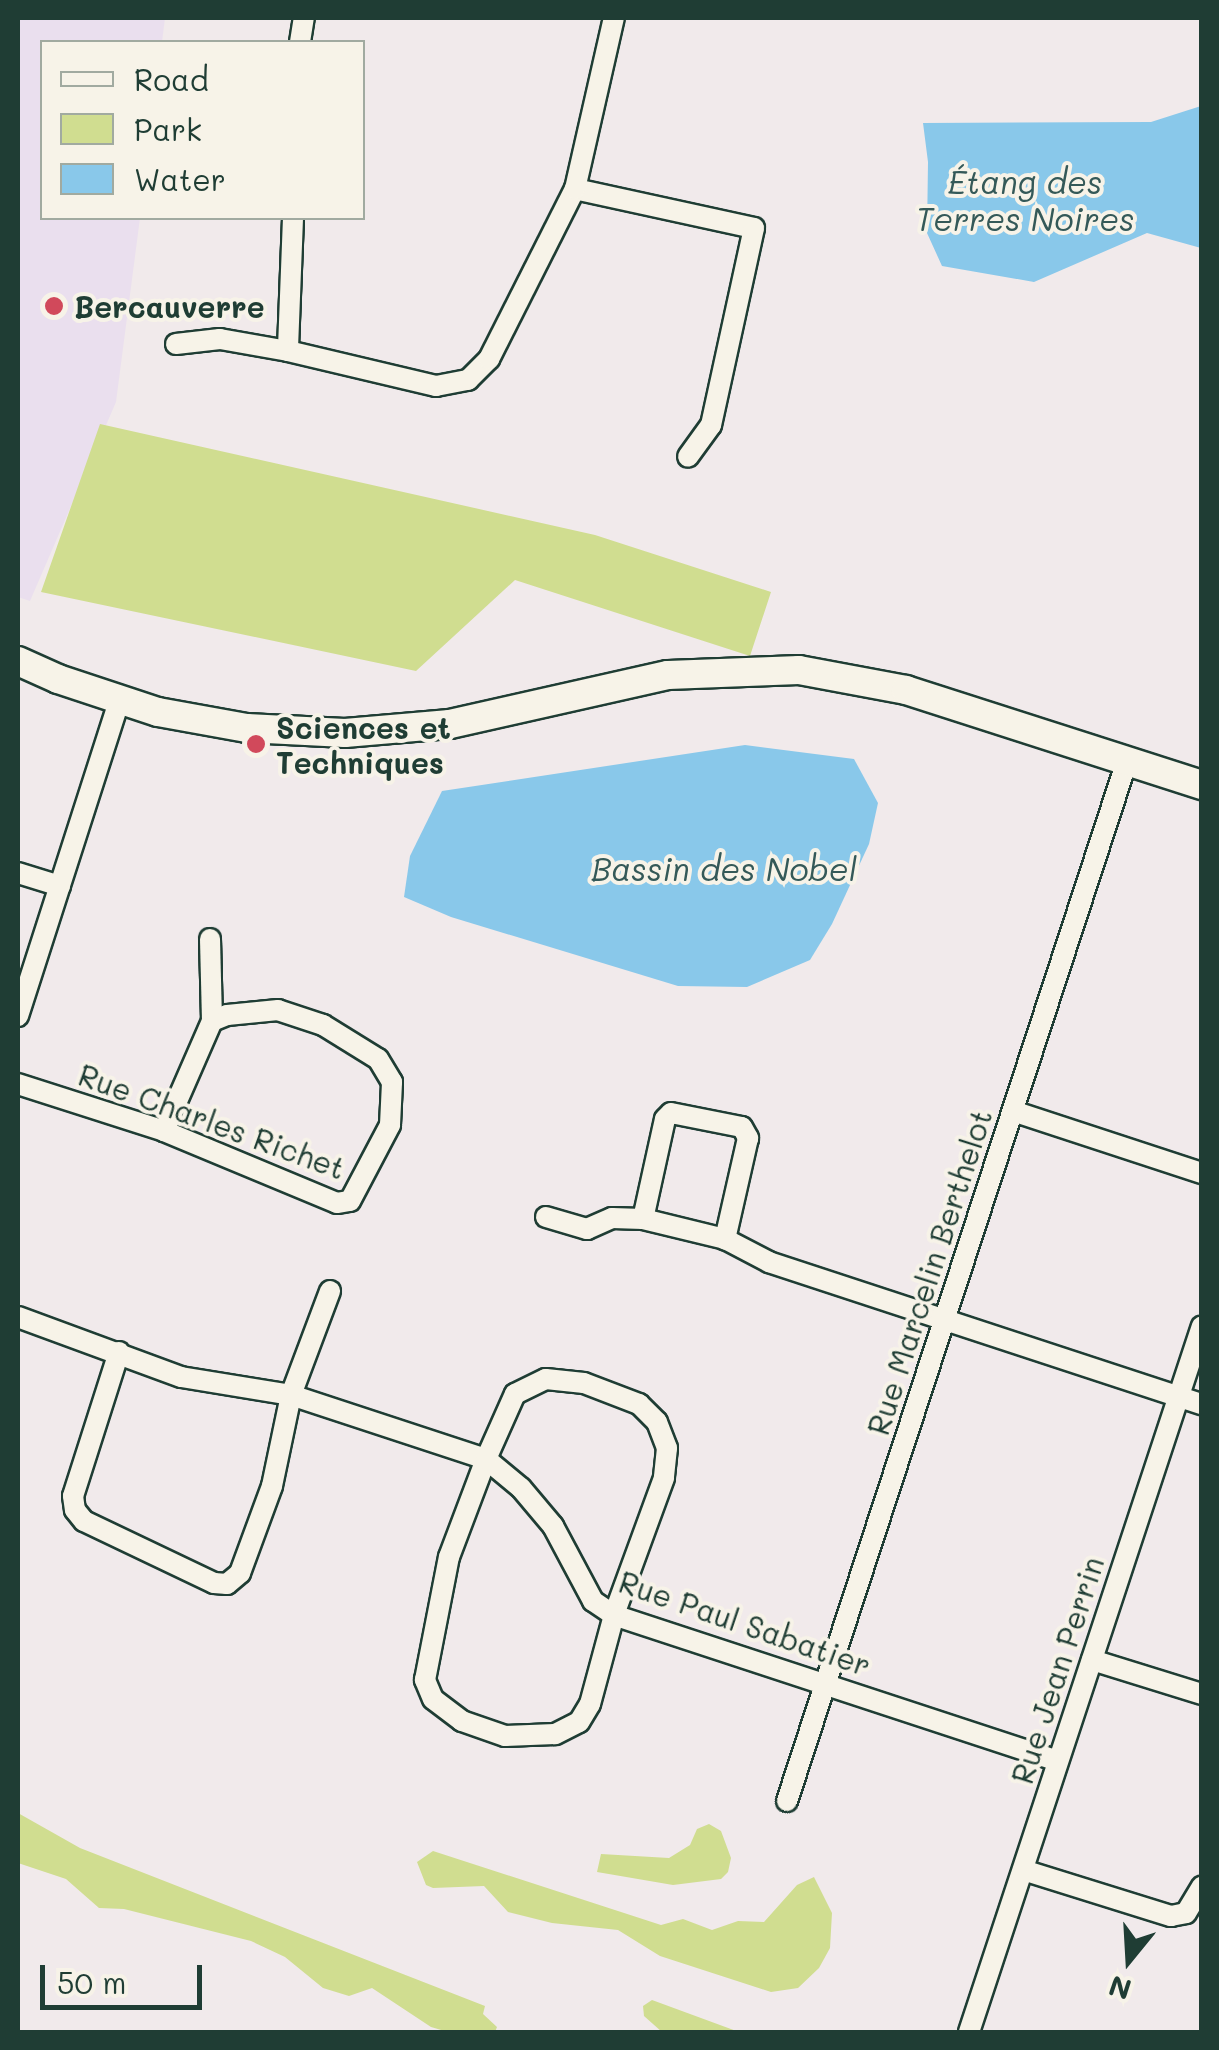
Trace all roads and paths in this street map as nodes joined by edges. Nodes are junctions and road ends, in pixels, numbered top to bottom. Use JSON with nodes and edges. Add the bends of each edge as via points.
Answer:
{"nodes":[{"id":1,"x":614,"y":18,"type":"edge"},
{"id":2,"x":575,"y":189,"type":"junction"},
{"id":3,"x":293,"y":220,"type":"edge"},
{"id":4,"x":176,"y":344,"type":"dead end"},
{"id":5,"x":288,"y":351,"type":"junction"},
{"id":6,"x":688,"y":457,"type":"dead end"},
{"id":7,"x":18,"y":660,"type":"edge"},
{"id":8,"x":119,"y":701,"type":"junction"},
{"id":9,"x":1127,"y":762,"type":"junction"},
{"id":10,"x":1202,"y":786,"type":"edge"},
{"id":11,"x":18,"y":873,"type":"edge"},
{"id":12,"x":60,"y":886,"type":"junction"},
{"id":13,"x":210,"y":939,"type":"dead end"},
{"id":14,"x":18,"y":1016,"type":"edge"},
{"id":15,"x":208,"y":1029,"type":"junction"},
{"id":16,"x":18,"y":1084,"type":"edge"},
{"id":17,"x":1014,"y":1110,"type":"junction"},
{"id":18,"x":164,"y":1131,"type":"junction"},
{"id":19,"x":1202,"y":1173,"type":"edge"},
{"id":20,"x":546,"y":1218,"type":"dead end"},
{"id":21,"x":642,"y":1220,"type":"junction"},
{"id":22,"x":725,"y":1239,"type":"junction"},
{"id":23,"x":330,"y":1291,"type":"dead end"},
{"id":24,"x":18,"y":1317,"type":"edge"},
{"id":25,"x":945,"y":1321,"type":"junction"},
{"id":26,"x":1202,"y":1326,"type":"edge"},
{"id":27,"x":119,"y":1352,"type":"junction"},
{"id":28,"x":290,"y":1395,"type":"junction"},
{"id":29,"x":1178,"y":1396,"type":"junction"},
{"id":30,"x":1202,"y":1404,"type":"edge"},
{"id":31,"x":486,"y":1459,"type":"junction"},
{"id":32,"x":614,"y":1615,"type":"junction"},
{"id":33,"x":1092,"y":1660,"type":"junction"},
{"id":34,"x":826,"y":1683,"type":"junction"},
{"id":35,"x":1202,"y":1694,"type":"edge"},
{"id":36,"x":1058,"y":1761,"type":"junction"},
{"id":37,"x":788,"y":1800,"type":"dead end"},
{"id":38,"x":1022,"y":1870,"type":"junction"},
{"id":39,"x":1202,"y":1886,"type":"edge"},
{"id":40,"x":968,"y":2032,"type":"edge"}],
"edges":[{"from":1,"to":2,"type":"street"},
{"from":2,"to":5,"type":"street","via":[[489,359],[468,380],[436,386]]},
{"from":2,"to":6,"type":"street","via":[[754,228],[711,425]]},
{"from":3,"to":5,"type":"street"},
{"from":4,"to":5,"type":"street","via":[[220,338]]},
{"from":7,"to":8,"type":"street"},
{"from":8,"to":9,"type":"street","via":[[248,728],[384,732],[668,675],[799,670],[906,690]]},
{"from":8,"to":12,"type":"street"},
{"from":9,"to":10,"type":"street"},
{"from":9,"to":17,"type":"street","name":"Rue Marcelin Berthelot"},
{"from":11,"to":12,"type":"street"},
{"from":12,"to":14,"type":"street"},
{"from":13,"to":15,"type":"street"},
{"from":15,"to":18,"type":"street"},
{"from":15,"to":18,"type":"street","name":"Rue Charles Richet","via":[[227,1015],[278,1010],[323,1025],[378,1059],[392,1082],[390,1125],[350,1202],[337,1204]]},
{"from":16,"to":18,"type":"street","name":"Rue Charles Richet"},
{"from":17,"to":19,"type":"street"},
{"from":17,"to":25,"type":"street","name":"Rue Marcelin Berthelot"},
{"from":20,"to":21,"type":"street","via":[[588,1228],[612,1218]]},
{"from":21,"to":22,"type":"street"},
{"from":21,"to":22,"type":"street","via":[[670,1113],[742,1127],[748,1138]]},
{"from":22,"to":25,"type":"street","via":[[769,1262]]},
{"from":23,"to":28,"type":"street"},
{"from":24,"to":27,"type":"street","name":"Rue Paul Sabatier"},
{"from":25,"to":29,"type":"street"},
{"from":25,"to":34,"type":"street","name":"Rue Marcelin Berthelot"},
{"from":26,"to":29,"type":"street","name":"Rue Jean Perrin"},
{"from":27,"to":28,"type":"street","name":"Rue Paul Sabatier","via":[[181,1377]]},
{"from":27,"to":28,"type":"street","via":[[74,1510],[214,1583],[226,1584],[240,1573],[272,1486]]},
{"from":28,"to":31,"type":"street","name":"Rue Paul Sabatier"},
{"from":29,"to":30,"type":"street"},
{"from":29,"to":33,"type":"street","name":"Rue Jean Perrin"},
{"from":31,"to":32,"type":"street","name":"Rue Paul Sabatier","via":[[554,1526],[593,1601]]},
{"from":31,"to":32,"type":"street","via":[[515,1394],[546,1379],[584,1383],[639,1404],[657,1422],[667,1448],[664,1478]]},
{"from":31,"to":32,"type":"street","via":[[449,1558],[432,1631],[425,1680],[433,1699],[462,1721],[505,1736],[555,1734],[579,1722],[590,1704]]},
{"from":32,"to":34,"type":"street","name":"Rue Paul Sabatier"},
{"from":33,"to":35,"type":"street"},
{"from":33,"to":36,"type":"street","name":"Rue Jean Perrin"},
{"from":34,"to":36,"type":"street","name":"Rue Paul Sabatier"},
{"from":34,"to":37,"type":"street","name":"Rue Marcelin Berthelot"},
{"from":36,"to":38,"type":"street","name":"Rue Jean Perrin"},
{"from":38,"to":39,"type":"street","via":[[1171,1916],[1186,1913]]},
{"from":38,"to":40,"type":"street","name":"Rue Jean Perrin"}]}
